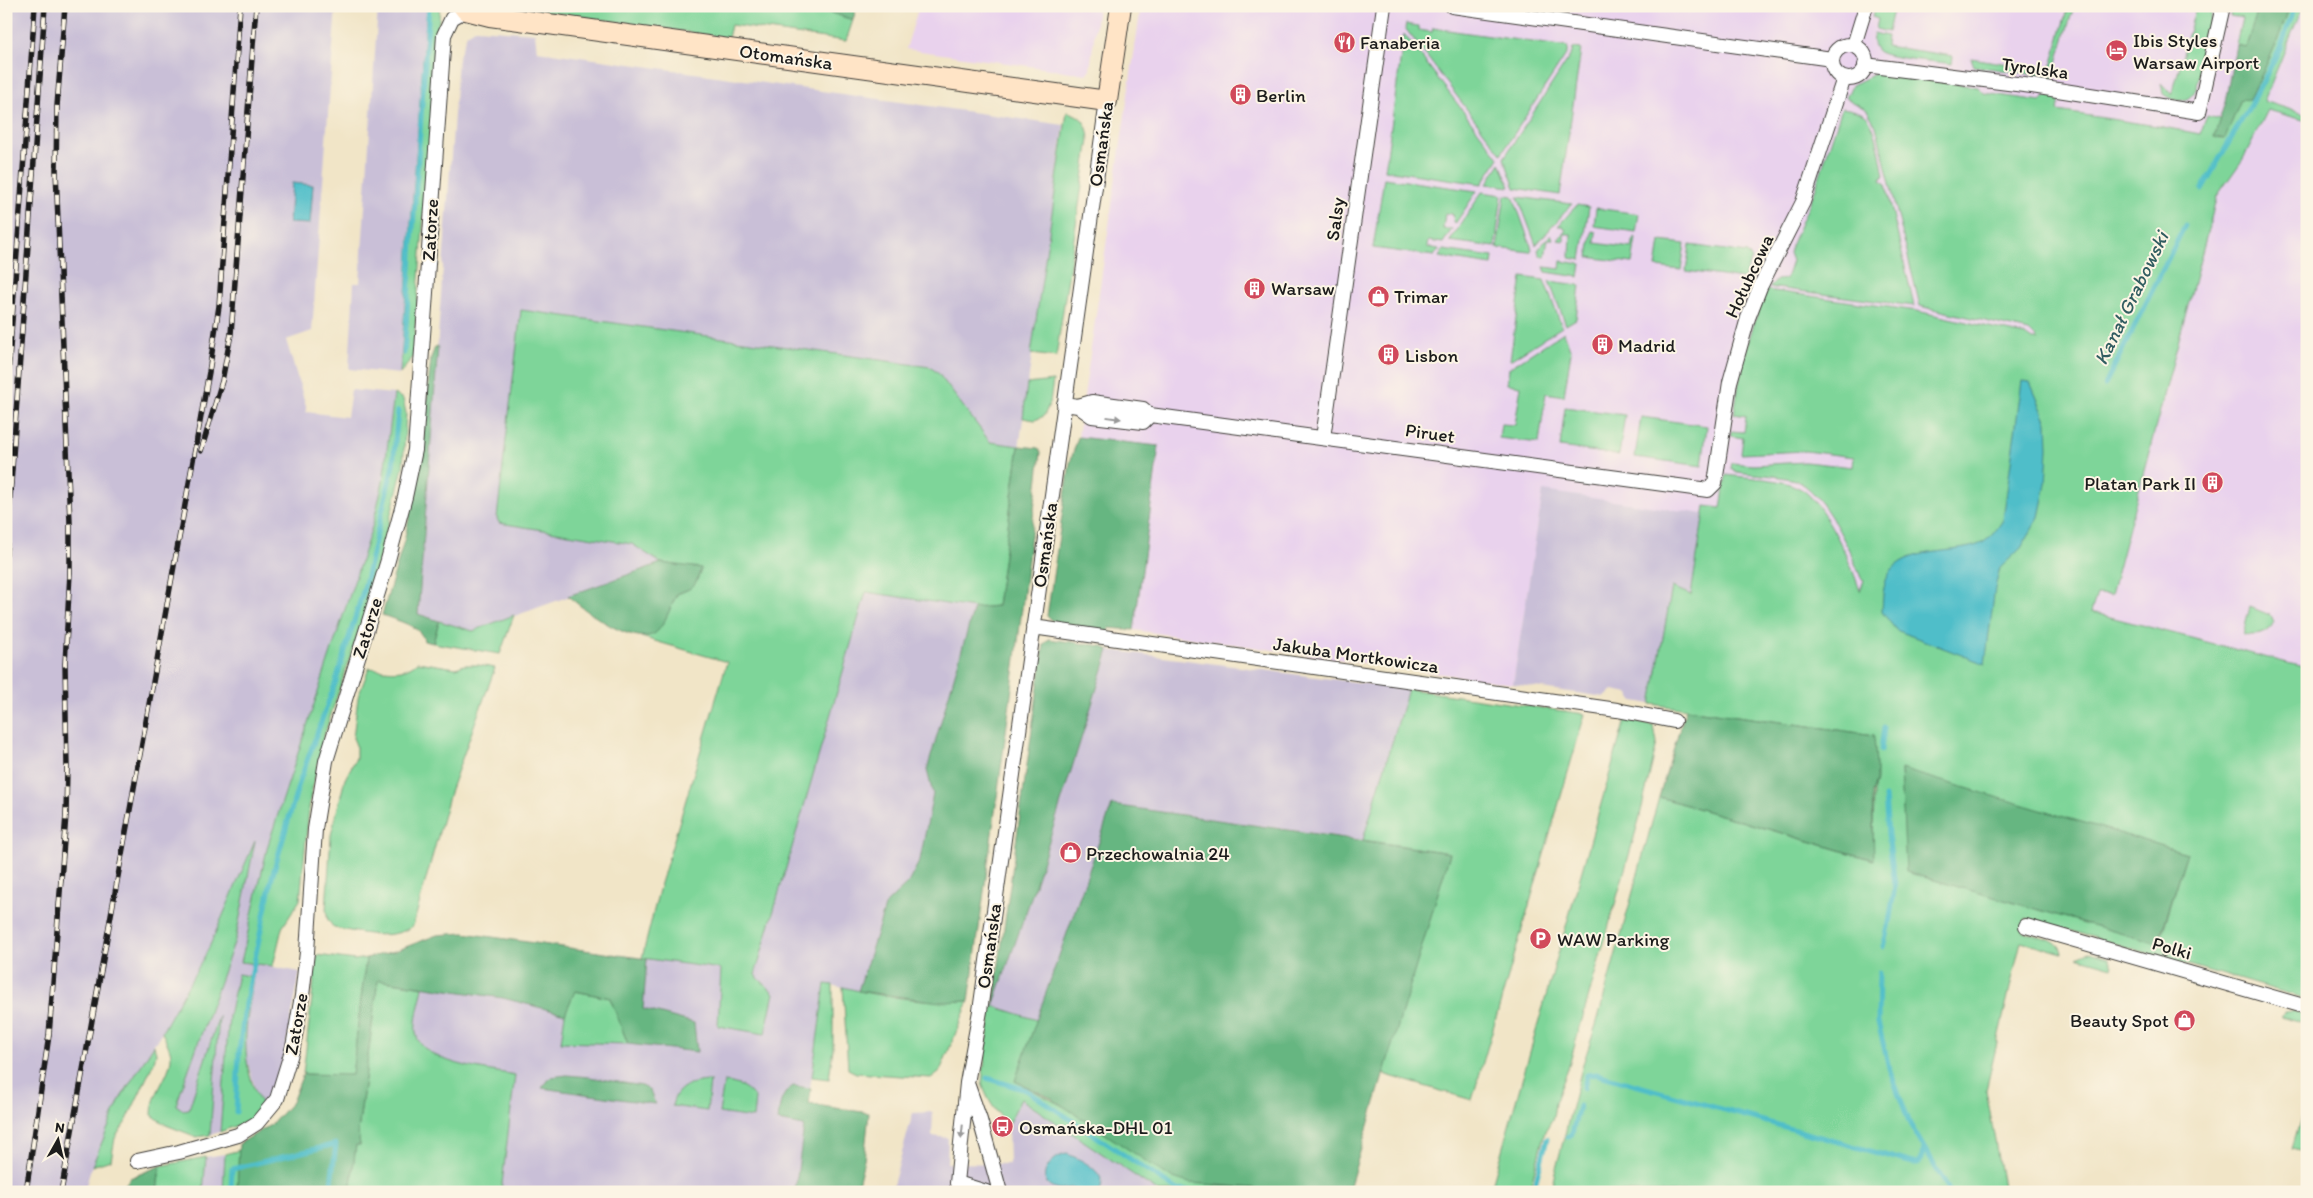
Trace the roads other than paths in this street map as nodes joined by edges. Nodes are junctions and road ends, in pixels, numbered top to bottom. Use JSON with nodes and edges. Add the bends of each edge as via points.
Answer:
{"nodes":[{"id":1,"x":1120,"y":6,"type":"edge"},
{"id":2,"x":1384,"y":6,"type":"edge"},
{"id":3,"x":1452,"y":6,"type":"edge"},
{"id":4,"x":1866,"y":6,"type":"edge"},
{"id":5,"x":2223,"y":6,"type":"edge"},
{"id":6,"x":465,"y":8,"type":"edge"},
{"id":7,"x":1854,"y":45,"type":"junction"},
{"id":8,"x":1832,"y":59,"type":"junction"},
{"id":9,"x":1866,"y":65,"type":"junction"},
{"id":10,"x":1844,"y":78,"type":"junction"},
{"id":11,"x":1107,"y":101,"type":"junction"},
{"id":12,"x":1071,"y":405,"type":"junction"},
{"id":13,"x":1323,"y":438,"type":"junction"},
{"id":14,"x":1704,"y":491,"type":"joint"},
{"id":15,"x":1033,"y":627,"type":"junction"},
{"id":16,"x":1674,"y":721,"type":"dead end"},
{"id":17,"x":2026,"y":926,"type":"dead end"},
{"id":18,"x":2307,"y":1007,"type":"edge"},
{"id":19,"x":967,"y":1083,"type":"junction"},
{"id":20,"x":138,"y":1161,"type":"dead end"},
{"id":21,"x":986,"y":1192,"type":"edge"},
{"id":22,"x":1000,"y":1192,"type":"edge"}],
"edges":[{"from":1,"to":11,"type":"street","name":"Osmańska"},
{"from":2,"to":13,"type":"street","name":"Salsy"},
{"from":3,"to":8,"type":"street"},
{"from":4,"to":7,"type":"street"},
{"from":5,"to":9,"type":"street","name":"Tyrolska","via":[[2199,112]]},
{"from":6,"to":11,"type":"street","name":"Otomańska","via":[[490,16]]},
{"from":6,"to":20,"type":"street","name":"Zatorze","via":[[452,18],[444,36],[415,450],[388,560],[326,761],[316,829],[302,996],[285,1079],[278,1099],[247,1130],[230,1138]]},
{"from":7,"to":8,"type":"street","via":[[1841,47]]},
{"from":7,"to":9,"type":"street","via":[[1864,54]]},
{"from":8,"to":10,"type":"street","via":[[1836,73]]},
{"from":9,"to":10,"type":"street","via":[[1855,78]]},
{"from":10,"to":14,"type":"street","name":"Hołubcowa","via":[[1803,202],[1748,318],[1730,382],[1714,483],[1712,488]]},
{"from":11,"to":12,"type":"street","name":"Osmańska"},
{"from":12,"to":13,"type":"street","name":"Piruet","via":[[1092,402],[1144,408],[1150,415]]},
{"from":12,"to":15,"type":"street","name":"Osmańska"},
{"from":13,"to":14,"type":"street","name":"Piruet"},
{"from":15,"to":16,"type":"street","name":"Jakuba Mortkowicza"},
{"from":15,"to":19,"type":"street","name":"Osmańska","via":[[980,1012]]},
{"from":17,"to":18,"type":"street","name":"Polki"},
{"from":19,"to":21,"type":"street","name":"Osmańska","one_way":true,"via":[[957,1183]]},
{"from":19,"to":22,"type":"street"}]}
